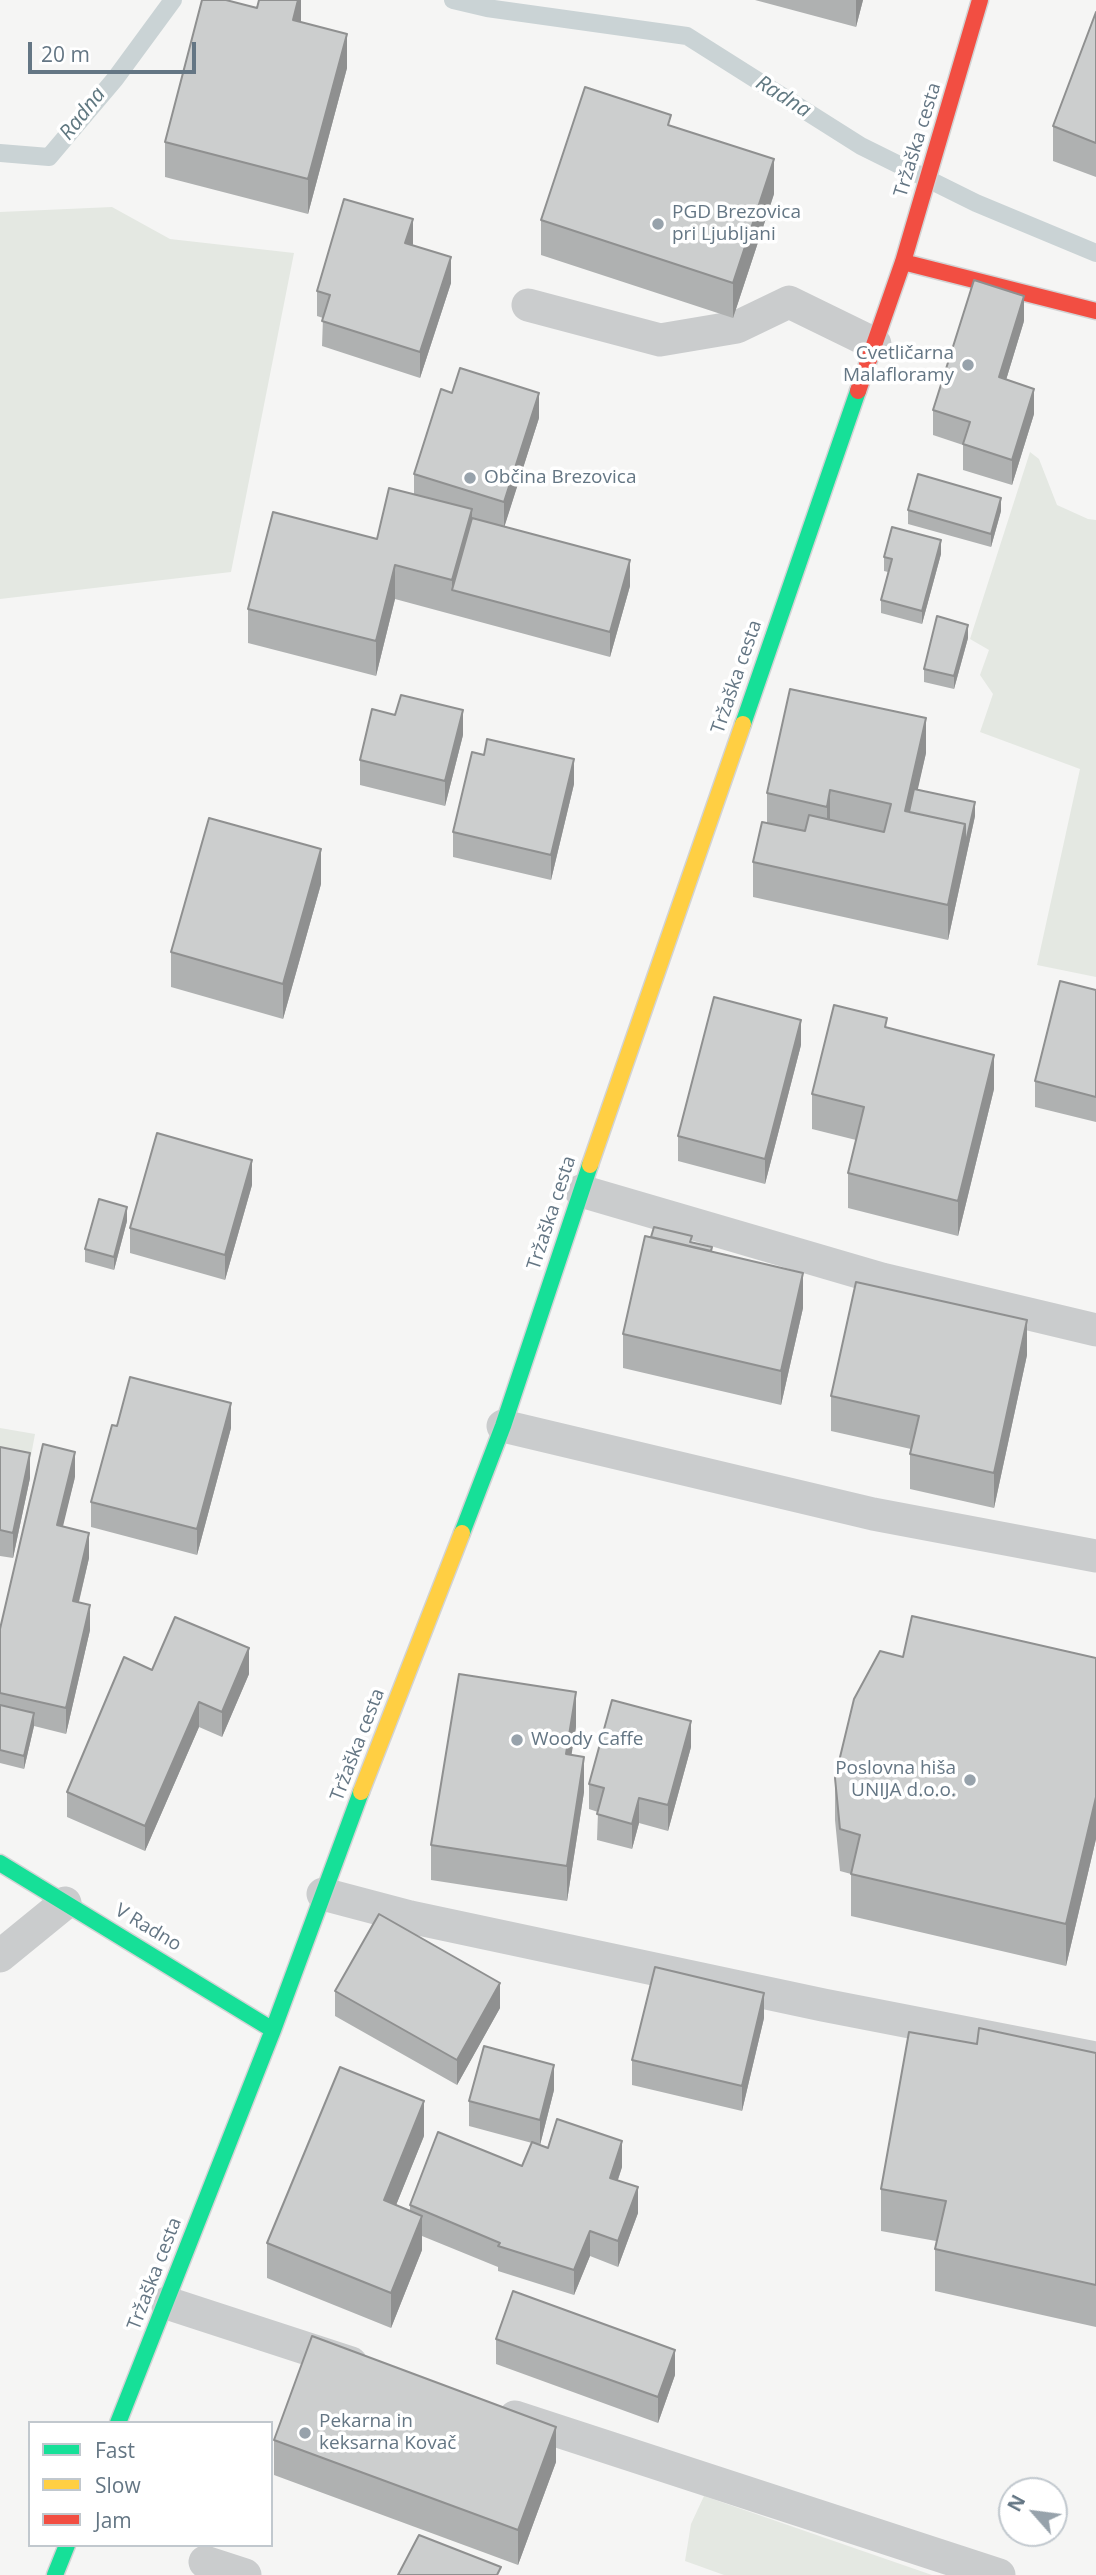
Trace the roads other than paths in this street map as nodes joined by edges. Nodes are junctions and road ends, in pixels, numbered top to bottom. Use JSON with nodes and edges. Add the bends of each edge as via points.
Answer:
{"nodes":[{"id":1,"x":981,"y":0,"type":"edge"},
{"id":2,"x":903,"y":262,"type":"junction"},
{"id":3,"x":528,"y":304,"type":"dead end"},
{"id":4,"x":1096,"y":312,"type":"edge"},
{"id":5,"x":875,"y":344,"type":"junction"},
{"id":6,"x":581,"y":1191,"type":"junction"},
{"id":7,"x":1096,"y":1330,"type":"edge"},
{"id":8,"x":503,"y":1426,"type":"junction"},
{"id":9,"x":1096,"y":1556,"type":"edge"},
{"id":10,"x":0,"y":1863,"type":"edge"},
{"id":11,"x":323,"y":1894,"type":"junction"},
{"id":12,"x":65,"y":1903,"type":"junction"},
{"id":13,"x":0,"y":1955,"type":"edge"},
{"id":14,"x":273,"y":2030,"type":"junction"},
{"id":15,"x":1096,"y":2058,"type":"edge"},
{"id":16,"x":167,"y":2303,"type":"junction"},
{"id":17,"x":378,"y":2372,"type":"edge"},
{"id":18,"x":484,"y":2407,"type":"edge"},
{"id":19,"x":119,"y":2421,"type":"edge"},
{"id":20,"x":66,"y":2547,"type":"edge"},
{"id":21,"x":205,"y":2562,"type":"dead end"},
{"id":22,"x":55,"y":2575,"type":"edge"},
{"id":23,"x":245,"y":2575,"type":"edge"},
{"id":24,"x":999,"y":2575,"type":"edge"}],
"edges":[{"from":1,"to":2,"type":"main road","name":"Tržaška cesta"},
{"from":2,"to":4,"type":"main road"},
{"from":2,"to":5,"type":"main road","name":"Tržaška cesta"},
{"from":3,"to":5,"type":"lane","via":[[660,340],[737,327],[789,302]]},
{"from":5,"to":6,"type":"main road","name":"Tržaška cesta"},
{"from":6,"to":7,"type":"lane","via":[[882,1279]]},
{"from":6,"to":8,"type":"main road","name":"Tržaška cesta"},
{"from":8,"to":9,"type":"lane","via":[[873,1514]]},
{"from":8,"to":11,"type":"main road","name":"Tržaška cesta"},
{"from":10,"to":12,"type":"main road","name":"V Radno"},
{"from":11,"to":14,"type":"main road","name":"Tržaška cesta"},
{"from":11,"to":15,"type":"lane","via":[[410,1917],[809,2002]]},
{"from":12,"to":13,"type":"lane"},
{"from":12,"to":14,"type":"main road","name":"V Radno"},
{"from":14,"to":16,"type":"main road","name":"Tržaška cesta"},
{"from":16,"to":17,"type":"lane"},
{"from":16,"to":19,"type":"main road","name":"Tržaška cesta"},
{"from":18,"to":24,"type":"lane"},
{"from":20,"to":22,"type":"main road"},
{"from":21,"to":23,"type":"lane"}]}
